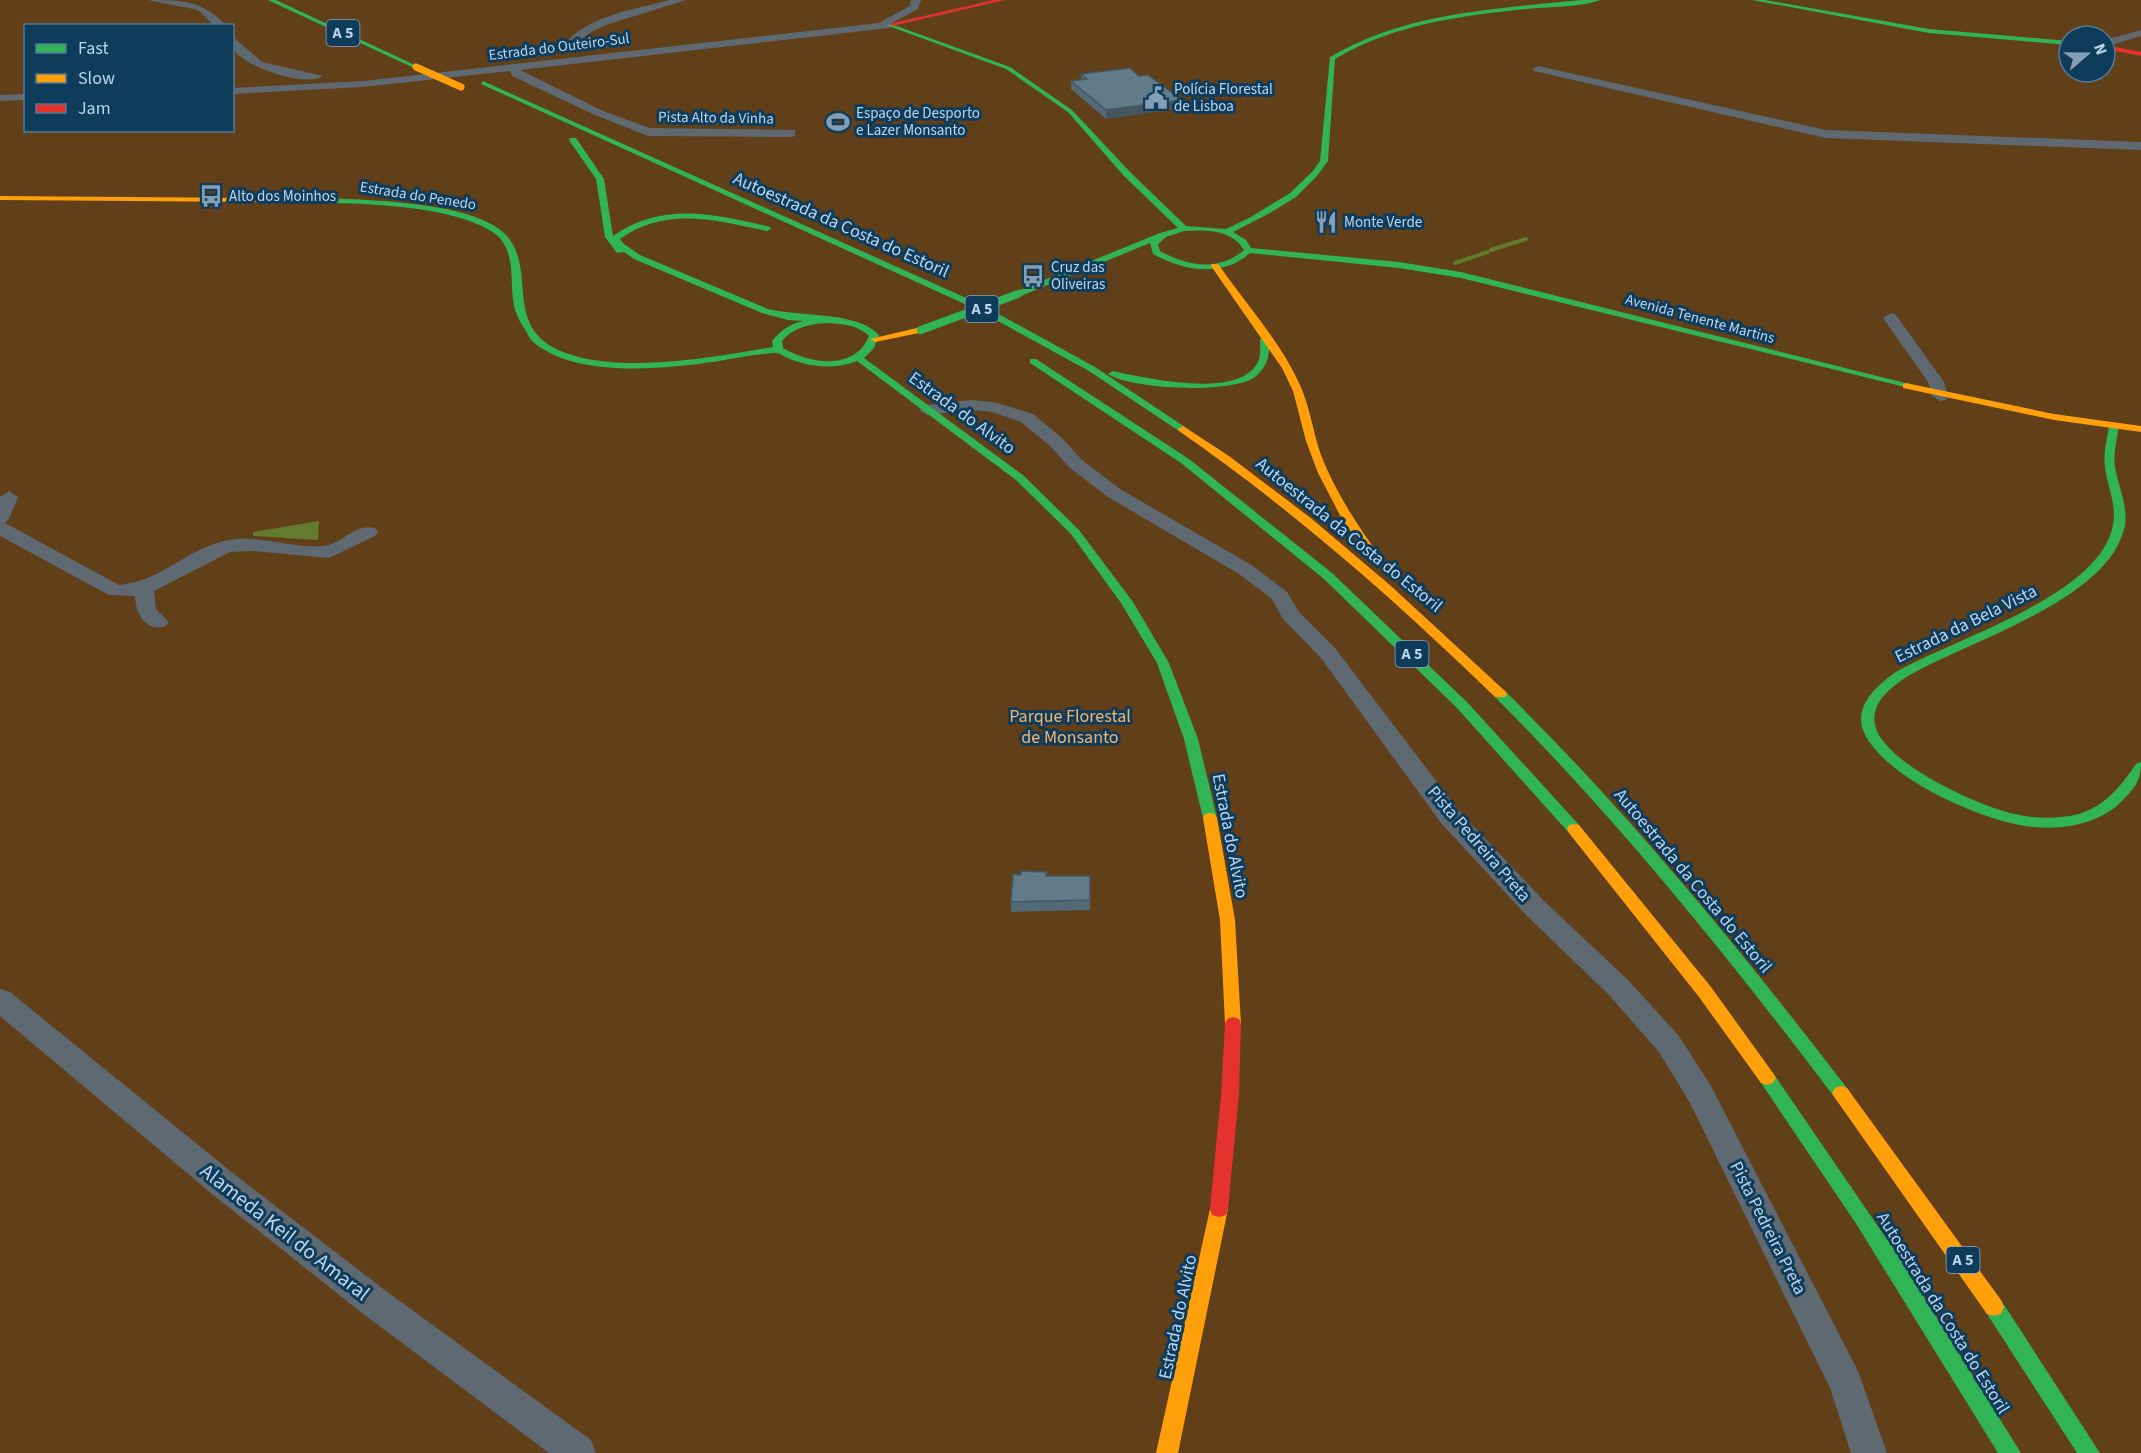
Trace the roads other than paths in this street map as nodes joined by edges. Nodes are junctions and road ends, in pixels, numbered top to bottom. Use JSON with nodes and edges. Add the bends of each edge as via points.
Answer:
{"nodes":[{"id":1,"x":153,"y":0,"type":"edge"},
{"id":2,"x":271,"y":0,"type":"edge"},
{"id":3,"x":299,"y":0,"type":"edge"},
{"id":4,"x":681,"y":0,"type":"edge"},
{"id":5,"x":916,"y":0,"type":"edge"},
{"id":6,"x":1002,"y":0,"type":"edge"},
{"id":7,"x":1597,"y":0,"type":"edge"},
{"id":8,"x":1755,"y":0,"type":"edge"},
{"id":9,"x":220,"y":24,"type":"edge"},
{"id":10,"x":889,"y":25,"type":"junction"},
{"id":11,"x":2141,"y":33,"type":"edge"},
{"id":12,"x":2117,"y":39,"type":"edge"},
{"id":13,"x":234,"y":42,"type":"edge"},
{"id":14,"x":2057,"y":42,"type":"edge"},
{"id":15,"x":2117,"y":49,"type":"edge"},
{"id":16,"x":662,"y":50,"type":"junction"},
{"id":17,"x":2141,"y":54,"type":"edge"},
{"id":18,"x":514,"y":68,"type":"junction"},
{"id":19,"x":1538,"y":69,"type":"dead end"},
{"id":20,"x":397,"y":80,"type":"junction"},
{"id":21,"x":234,"y":91,"type":"edge"},
{"id":22,"x":24,"y":97,"type":"edge"},
{"id":23,"x":0,"y":98,"type":"edge"},
{"id":24,"x":791,"y":133,"type":"dead end"},
{"id":25,"x":573,"y":140,"type":"junction"},
{"id":26,"x":2141,"y":146,"type":"edge"},
{"id":27,"x":595,"y":150,"type":"dead end"},
{"id":28,"x":0,"y":198,"type":"edge"},
{"id":29,"x":713,"y":204,"type":"dead end"},
{"id":30,"x":1184,"y":230,"type":"junction"},
{"id":31,"x":1226,"y":232,"type":"junction"},
{"id":32,"x":1163,"y":235,"type":"junction"},
{"id":33,"x":1248,"y":250,"type":"junction"},
{"id":34,"x":1101,"y":262,"type":"junction"},
{"id":35,"x":1179,"y":264,"type":"junction"},
{"id":36,"x":1215,"y":266,"type":"junction"},
{"id":37,"x":932,"y":307,"type":"dead end"},
{"id":38,"x":1891,"y":318,"type":"dead end"},
{"id":39,"x":837,"y":320,"type":"junction"},
{"id":40,"x":974,"y":328,"type":"dead end"},
{"id":41,"x":875,"y":339,"type":"junction"},
{"id":42,"x":1266,"y":339,"type":"junction"},
{"id":43,"x":779,"y":342,"type":"junction"},
{"id":44,"x":1024,"y":356,"type":"dead end"},
{"id":45,"x":857,"y":357,"type":"junction"},
{"id":46,"x":1091,"y":369,"type":"junction"},
{"id":47,"x":1940,"y":396,"type":"junction"},
{"id":48,"x":927,"y":410,"type":"junction"},
{"id":49,"x":2114,"y":426,"type":"junction"},
{"id":50,"x":2141,"y":429,"type":"edge"},
{"id":51,"x":9,"y":497,"type":"dead end"},
{"id":52,"x":0,"y":519,"type":"edge"},
{"id":53,"x":0,"y":528,"type":"edge"},
{"id":54,"x":344,"y":531,"type":"dead end"},
{"id":55,"x":144,"y":589,"type":"junction"},
{"id":56,"x":159,"y":622,"type":"dead end"},
{"id":57,"x":1428,"y":622,"type":"junction"},
{"id":58,"x":2141,"y":767,"type":"edge"},
{"id":59,"x":0,"y":1000,"type":"edge"},
{"id":60,"x":578,"y":1453,"type":"edge"},
{"id":61,"x":1167,"y":1453,"type":"edge"},
{"id":62,"x":1869,"y":1453,"type":"edge"},
{"id":63,"x":2010,"y":1453,"type":"edge"},
{"id":64,"x":2089,"y":1453,"type":"edge"}],
"edges":[{"from":1,"to":9,"type":"street","via":[[201,8]]},
{"from":2,"to":25,"type":"main road","number":"A 5","bridge":true},
{"from":3,"to":46,"type":"main road","name":"Autoestrada da Costa do Estoril","number":"A 5","via":[[900,269],[1015,325]]},
{"from":4,"to":16,"type":"street","via":[[593,27],[568,46],[573,49],[639,45]]},
{"from":5,"to":10,"type":"street","via":[[915,7],[907,13],[884,23]]},
{"from":6,"to":10,"type":"main road"},
{"from":7,"to":31,"type":"main road","via":[[1412,25],[1380,32],[1345,47],[1332,58],[1324,161],[1318,173],[1307,186],[1278,206]]},
{"from":8,"to":14,"type":"main road","via":[[1929,32]]},
{"from":10,"to":16,"type":"street","name":"Estrada do Outeiro-Sul"},
{"from":10,"to":30,"type":"main road","via":[[1008,68],[1070,111]]},
{"from":11,"to":12,"type":"street"},
{"from":13,"to":20,"type":"street","via":[[243,56],[275,70]]},
{"from":15,"to":17,"type":"main road"},
{"from":16,"to":18,"type":"street","name":"Estrada do Outeiro-Sul"},
{"from":18,"to":20,"type":"street","name":"Estrada do Outeiro-Sul"},
{"from":18,"to":24,"type":"street","name":"Pista Alto da Vinha","via":[[516,74],[528,80],[648,132]]},
{"from":19,"to":26,"type":"street","via":[[1826,134]]},
{"from":20,"to":21,"type":"street","name":"Estrada do Outeiro-Sul"},
{"from":22,"to":23,"type":"street"},
{"from":25,"to":27,"type":"main road","number":"A 5"},
{"from":25,"to":43,"type":"main road","via":[[600,179],[607,207],[608,237],[616,248],[776,323]]},
{"from":28,"to":43,"type":"main road","name":"Estrada do Penedo","via":[[296,200],[392,206],[457,216],[481,223],[508,241],[522,320],[528,333],[553,352],[606,364],[647,366]]},
{"from":29,"to":39,"type":"main road","name":"Autoestrada da Costa do Estoril","via":[[772,231],[696,215],[666,217],[623,229],[616,238],[637,257],[765,311],[788,317]]},
{"from":30,"to":31,"type":"main road"},
{"from":30,"to":32,"type":"main road"},
{"from":31,"to":33,"type":"main road","via":[[1243,240]]},
{"from":32,"to":34,"type":"main road"},
{"from":32,"to":35,"type":"main road","via":[[1154,243],[1156,252]]},
{"from":33,"to":36,"type":"main road","via":[[1239,260]]},
{"from":33,"to":47,"type":"main road","name":"Avenida Tenente Martins","via":[[1461,275]]},
{"from":34,"to":35,"type":"main road","via":[[1142,259]]},
{"from":34,"to":41,"type":"main road","bridge":true,"via":[[921,330]]},
{"from":35,"to":36,"type":"main road"},
{"from":36,"to":42,"type":"main road"},
{"from":37,"to":40,"type":"main road","name":"Autoestrada da Costa do Estoril","number":"A 5"},
{"from":38,"to":47,"type":"street","via":[[1936,382]]},
{"from":39,"to":41,"type":"main road","via":[[862,325],[872,331]]},
{"from":39,"to":43,"type":"main road","via":[[808,322]]},
{"from":41,"to":45,"type":"main road","via":[[869,350]]},
{"from":42,"to":46,"type":"main road","via":[[1267,359],[1262,367],[1222,384],[1158,384]]},
{"from":42,"to":57,"type":"main road","via":[[1296,387],[1311,441],[1332,493],[1360,540]]},
{"from":43,"to":45,"type":"main road","via":[[786,356],[810,363]]},
{"from":44,"to":63,"type":"main road","name":"Autoestrada da Costa do Estoril","number":"A 5","via":[[1158,442],[1322,569],[1394,636],[1495,741],[1629,896],[1751,1058],[1886,1254]]},
{"from":45,"to":48,"type":"main road","name":"Estrada do Alvito"},
{"from":46,"to":57,"type":"main road","name":"Autoestrada da Costa do Estoril","number":"A 5","via":[[1190,432],[1291,506]]},
{"from":47,"to":49,"type":"main road","name":"Avenida Tenente Martins"},
{"from":48,"to":61,"type":"main road","name":"Estrada do Alvito","via":[[1031,487],[1075,532],[1113,583],[1173,684],[1208,802],[1222,867],[1233,986],[1230,1094],[1219,1213]]},
{"from":48,"to":62,"type":"street","name":"Pista Pedreira Preta","via":[[971,405],[994,407],[1028,418],[1076,464],[1114,493],[1246,570],[1280,596],[1290,615],[1328,653],[1450,817],[1669,1044],[1701,1095],[1846,1383]]},
{"from":49,"to":50,"type":"main road","name":"Avenida Tenente Martins"},
{"from":49,"to":58,"type":"main road","name":"Estrada da Bela Vista","via":[[2109,455],[2120,518],[2118,531],[2103,558],[2073,589],[2045,606],[1903,673],[1874,695],[1868,719],[1883,748],[1920,781],[1946,797],[2028,821],[2062,822],[2096,813],[2125,792]]},
{"from":51,"to":52,"type":"street"},
{"from":53,"to":55,"type":"street","via":[[116,591]]},
{"from":54,"to":55,"type":"street","via":[[368,532],[329,552],[227,546]]},
{"from":55,"to":56,"type":"street","via":[[146,611]]},
{"from":57,"to":64,"type":"main road","name":"Autoestrada da Costa do Estoril","number":"A 5","via":[[1500,691],[1661,866],[1724,942],[1945,1235]]},
{"from":59,"to":60,"type":"street","name":"Alameda Keil do Amaral","via":[[232,1191]]}]}
